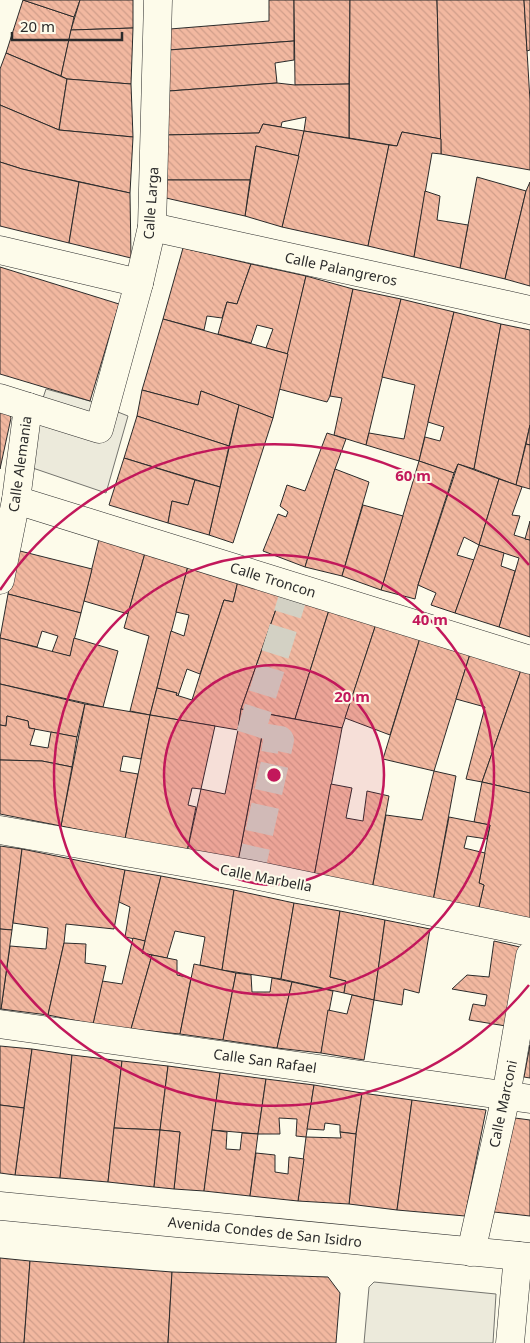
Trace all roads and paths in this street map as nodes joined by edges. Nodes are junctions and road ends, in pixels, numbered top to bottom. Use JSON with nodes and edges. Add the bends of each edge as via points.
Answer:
{"nodes":[{"id":1,"x":158,"y":0,"type":"edge"},
{"id":2,"x":152,"y":228,"type":"junction"},
{"id":3,"x":0,"y":250,"type":"edge"},
{"id":4,"x":139,"y":283,"type":"junction"},
{"id":5,"x":530,"y":310,"type":"edge"},
{"id":6,"x":0,"y":398,"type":"edge"},
{"id":7,"x":28,"y":407,"type":"junction"},
{"id":8,"x":16,"y":500,"type":"junction"},
{"id":9,"x":0,"y":580,"type":"edge"},
{"id":10,"x":530,"y":660,"type":"edge"},
{"id":11,"x":0,"y":830,"type":"edge"},
{"id":12,"x":530,"y":932,"type":"edge"},
{"id":13,"x":530,"y":956,"type":"edge"},
{"id":14,"x":0,"y":1024,"type":"edge"},
{"id":15,"x":518,"y":1098,"type":"edge"},
{"id":16,"x":0,"y":1206,"type":"edge"},
{"id":17,"x":471,"y":1252,"type":"junction"},
{"id":18,"x":524,"y":1256,"type":"edge"},
{"id":19,"x":510,"y":1343,"type":"edge"}],
"edges":[{"from":1,"to":2,"type":"street","name":"Calle Larga"},
{"from":2,"to":4,"type":"street","name":"Calle Larga"},
{"from":2,"to":5,"type":"street","name":"Calle Palangreros"},
{"from":3,"to":4,"type":"street"},
{"from":4,"to":7,"type":"street","name":"Calle Larga","via":[[99,429]]},
{"from":6,"to":7,"type":"street"},
{"from":7,"to":8,"type":"street","name":"Calle Alemania"},
{"from":8,"to":9,"type":"street","name":"Calle Alemania"},
{"from":8,"to":10,"type":"street","name":"Calle Troncon"},
{"from":11,"to":12,"type":"street","name":"Calle Marbella","via":[[250,874]]},
{"from":13,"to":15,"type":"street","name":"Calle Marconi"},
{"from":14,"to":15,"type":"street","name":"Calle San Rafael"},
{"from":15,"to":17,"type":"street","name":"Calle Marconi"},
{"from":16,"to":17,"type":"street","name":"Avenida Condes de San Isidro"},
{"from":17,"to":18,"type":"street","name":"Avenida Condes de San Isidro"},
{"from":18,"to":19,"type":"street"}]}
